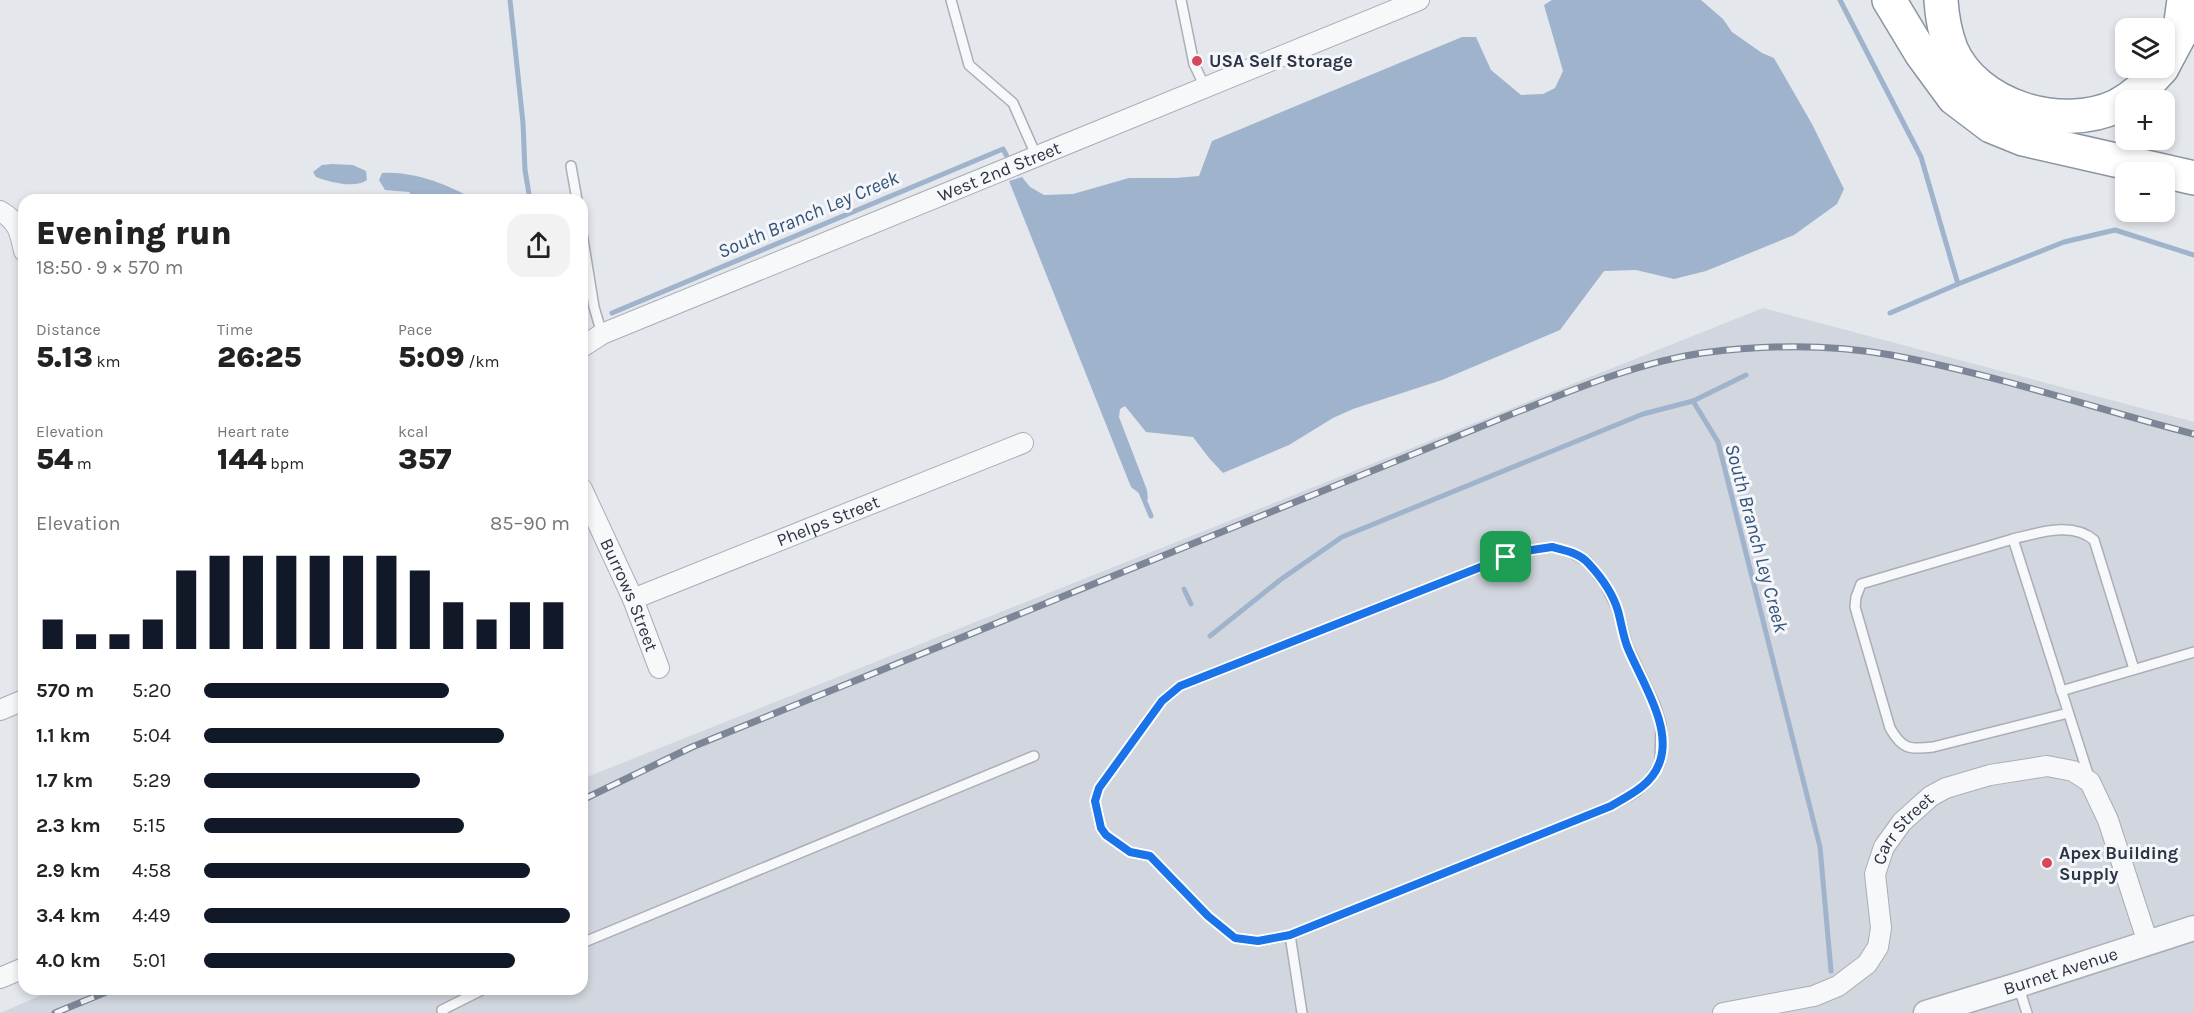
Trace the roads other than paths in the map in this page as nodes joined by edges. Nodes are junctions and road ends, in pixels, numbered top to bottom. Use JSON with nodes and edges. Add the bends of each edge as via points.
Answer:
{"nodes":[{"id":1,"x":951,"y":0,"type":"edge"},
{"id":2,"x":1181,"y":0,"type":"edge"},
{"id":3,"x":1419,"y":0,"type":"edge"},
{"id":4,"x":1889,"y":0,"type":"edge"},
{"id":5,"x":1941,"y":0,"type":"edge"},
{"id":6,"x":2184,"y":0,"type":"edge"},
{"id":7,"x":2175,"y":43,"type":"edge"},
{"id":8,"x":2153,"y":78,"type":"edge"},
{"id":9,"x":1205,"y":87,"type":"junction"},
{"id":10,"x":1036,"y":155,"type":"junction"},
{"id":11,"x":571,"y":166,"type":"dead end"},
{"id":12,"x":2194,"y":178,"type":"edge"},
{"id":13,"x":576,"y":194,"type":"edge"},
{"id":14,"x":4,"y":213,"type":"edge"},
{"id":15,"x":18,"y":228,"type":"edge"},
{"id":16,"x":588,"y":270,"type":"edge"},
{"id":17,"x":602,"y":334,"type":"junction"},
{"id":18,"x":588,"y":343,"type":"edge"},
{"id":19,"x":1023,"y":443,"type":"dead end"},
{"id":20,"x":588,"y":502,"type":"edge"},
{"id":21,"x":2013,"y":539,"type":"junction"},
{"id":22,"x":633,"y":599,"type":"junction"},
{"id":23,"x":2194,"y":652,"type":"edge"},
{"id":24,"x":659,"y":668,"type":"dead end"},
{"id":25,"x":2134,"y":669,"type":"junction"},
{"id":26,"x":2061,"y":691,"type":"junction"},
{"id":27,"x":18,"y":702,"type":"edge"},
{"id":28,"x":0,"y":710,"type":"edge"},
{"id":29,"x":2068,"y":713,"type":"junction"},
{"id":30,"x":1034,"y":756,"type":"dead end"},
{"id":31,"x":2090,"y":782,"type":"junction"},
{"id":32,"x":2194,"y":928,"type":"edge"},
{"id":33,"x":1290,"y":935,"type":"junction"},
{"id":34,"x":588,"y":941,"type":"edge"},
{"id":35,"x":2148,"y":943,"type":"junction"},
{"id":36,"x":18,"y":970,"type":"edge"},
{"id":37,"x":0,"y":978,"type":"edge"},
{"id":38,"x":2018,"y":985,"type":"junction"},
{"id":39,"x":472,"y":995,"type":"edge"},
{"id":40,"x":443,"y":1013,"type":"edge"},
{"id":41,"x":1302,"y":1013,"type":"edge"},
{"id":42,"x":1723,"y":1013,"type":"edge"},
{"id":43,"x":1926,"y":1013,"type":"edge"},
{"id":44,"x":2027,"y":1013,"type":"edge"}],
"edges":[{"from":1,"to":10,"type":"lane","via":[[969,65],[1013,103]]},
{"from":2,"to":9,"type":"lane","via":[[1194,64]]},
{"from":3,"to":9,"type":"street","name":"West 2nd Street"},
{"from":4,"to":12,"type":"highway","via":[[1954,98],[1991,126],[2023,139]]},
{"from":5,"to":8,"type":"highway","via":[[1942,23],[1952,51],[1965,71],[1991,95],[2019,108],[2053,117],[2086,115],[2116,106]]},
{"from":6,"to":7,"type":"highway"},
{"from":9,"to":10,"type":"street","name":"West 2nd Street"},
{"from":10,"to":17,"type":"street","name":"West 2nd Street"},
{"from":11,"to":13,"type":"lane"},
{"from":14,"to":15,"type":"street"},
{"from":16,"to":17,"type":"lane"},
{"from":17,"to":18,"type":"street","name":"West 2nd Street"},
{"from":19,"to":22,"type":"street","name":"Phelps Street"},
{"from":20,"to":22,"type":"street","name":"Burrows Street"},
{"from":21,"to":25,"type":"lane","via":[[2076,530],[2094,540]]},
{"from":21,"to":26,"type":"lane"},
{"from":21,"to":29,"type":"lane","via":[[1861,584],[1855,606],[1890,728],[1897,741],[1919,749]]},
{"from":22,"to":24,"type":"street","name":"Burrows Street"},
{"from":23,"to":25,"type":"lane"},
{"from":25,"to":26,"type":"lane"},
{"from":26,"to":29,"type":"lane"},
{"from":27,"to":28,"type":"street"},
{"from":29,"to":31,"type":"lane"},
{"from":30,"to":34,"type":"lane"},
{"from":31,"to":35,"type":"street","via":[[2108,820]]},
{"from":31,"to":42,"type":"street","name":"Carr Street","via":[[2067,769],[2047,766],[2001,773],[1931,796],[1902,822],[1884,847],[1875,874],[1881,928],[1878,947],[1867,964],[1838,986],[1814,996]]},
{"from":32,"to":35,"type":"street","name":"Burnet Avenue"},
{"from":33,"to":33,"type":"lane","via":[[1611,806],[1650,779],[1660,763],[1661,724],[1627,645],[1617,608],[1587,561],[1552,547],[1506,557],[1180,686],[1162,701],[1099,788],[1095,801],[1101,828],[1130,852],[1150,856],[1235,938],[1258,941]]},
{"from":33,"to":41,"type":"lane"},
{"from":35,"to":38,"type":"street","name":"Burnet Avenue"},
{"from":36,"to":37,"type":"street"},
{"from":38,"to":43,"type":"street","name":"Burnet Avenue"},
{"from":38,"to":44,"type":"lane"},
{"from":39,"to":40,"type":"lane","via":[[442,1010]]}]}
